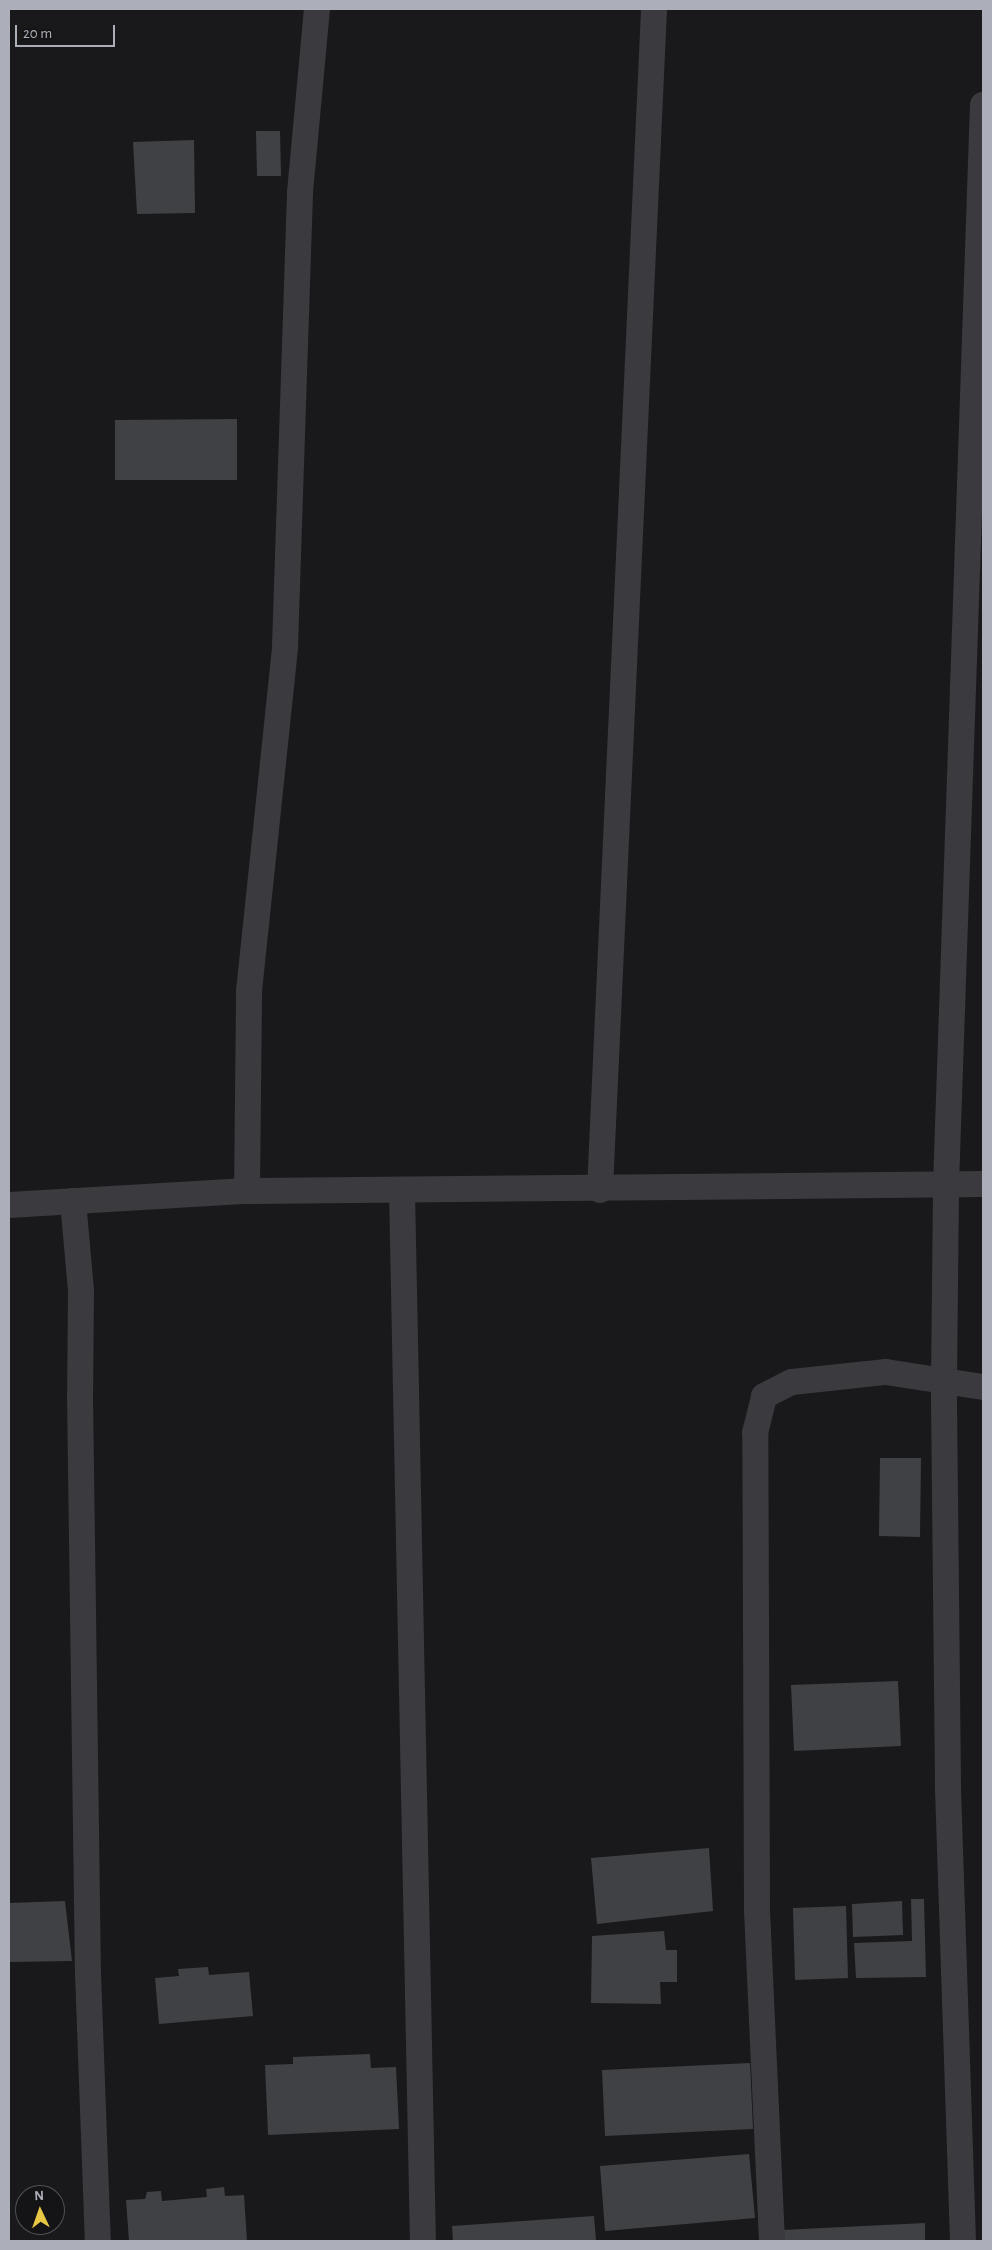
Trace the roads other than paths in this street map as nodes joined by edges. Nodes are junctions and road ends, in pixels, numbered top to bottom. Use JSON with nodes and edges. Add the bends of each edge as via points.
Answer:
{"nodes":[{"id":1,"x":317,"y":9,"type":"edge"},
{"id":2,"x":654,"y":9,"type":"edge"},
{"id":3,"x":983,"y":105,"type":"edge"},
{"id":4,"x":980,"y":216,"type":"edge"},
{"id":5,"x":983,"y":1184,"type":"edge"},
{"id":6,"x":946,"y":1185,"type":"junction"},
{"id":7,"x":402,"y":1190,"type":"junction"},
{"id":8,"x":600,"y":1190,"type":"junction"},
{"id":9,"x":247,"y":1191,"type":"junction"},
{"id":10,"x":73,"y":1201,"type":"junction"},
{"id":11,"x":9,"y":1205,"type":"edge"},
{"id":12,"x":944,"y":1381,"type":"junction"},
{"id":13,"x":983,"y":1387,"type":"edge"},
{"id":14,"x":98,"y":2241,"type":"edge"},
{"id":15,"x":423,"y":2241,"type":"edge"},
{"id":16,"x":772,"y":2241,"type":"edge"},
{"id":17,"x":963,"y":2241,"type":"edge"}],
"edges":[{"from":1,"to":9,"type":"street","via":[[300,192],[285,646],[249,991]]},
{"from":2,"to":8,"type":"street"},
{"from":3,"to":4,"type":"street"},
{"from":4,"to":6,"type":"street"},
{"from":5,"to":6,"type":"street"},
{"from":6,"to":8,"type":"street"},
{"from":6,"to":12,"type":"street"},
{"from":7,"to":8,"type":"street"},
{"from":7,"to":9,"type":"street"},
{"from":7,"to":15,"type":"street"},
{"from":9,"to":10,"type":"street"},
{"from":10,"to":11,"type":"street"},
{"from":10,"to":14,"type":"street","via":[[82,1290],[80,1395],[88,1963]]},
{"from":12,"to":13,"type":"street"},
{"from":12,"to":16,"type":"street","via":[[886,1372],[792,1382],[764,1396],[755,1433],[757,1909]]},
{"from":12,"to":17,"type":"street","via":[[948,1772]]}]}
